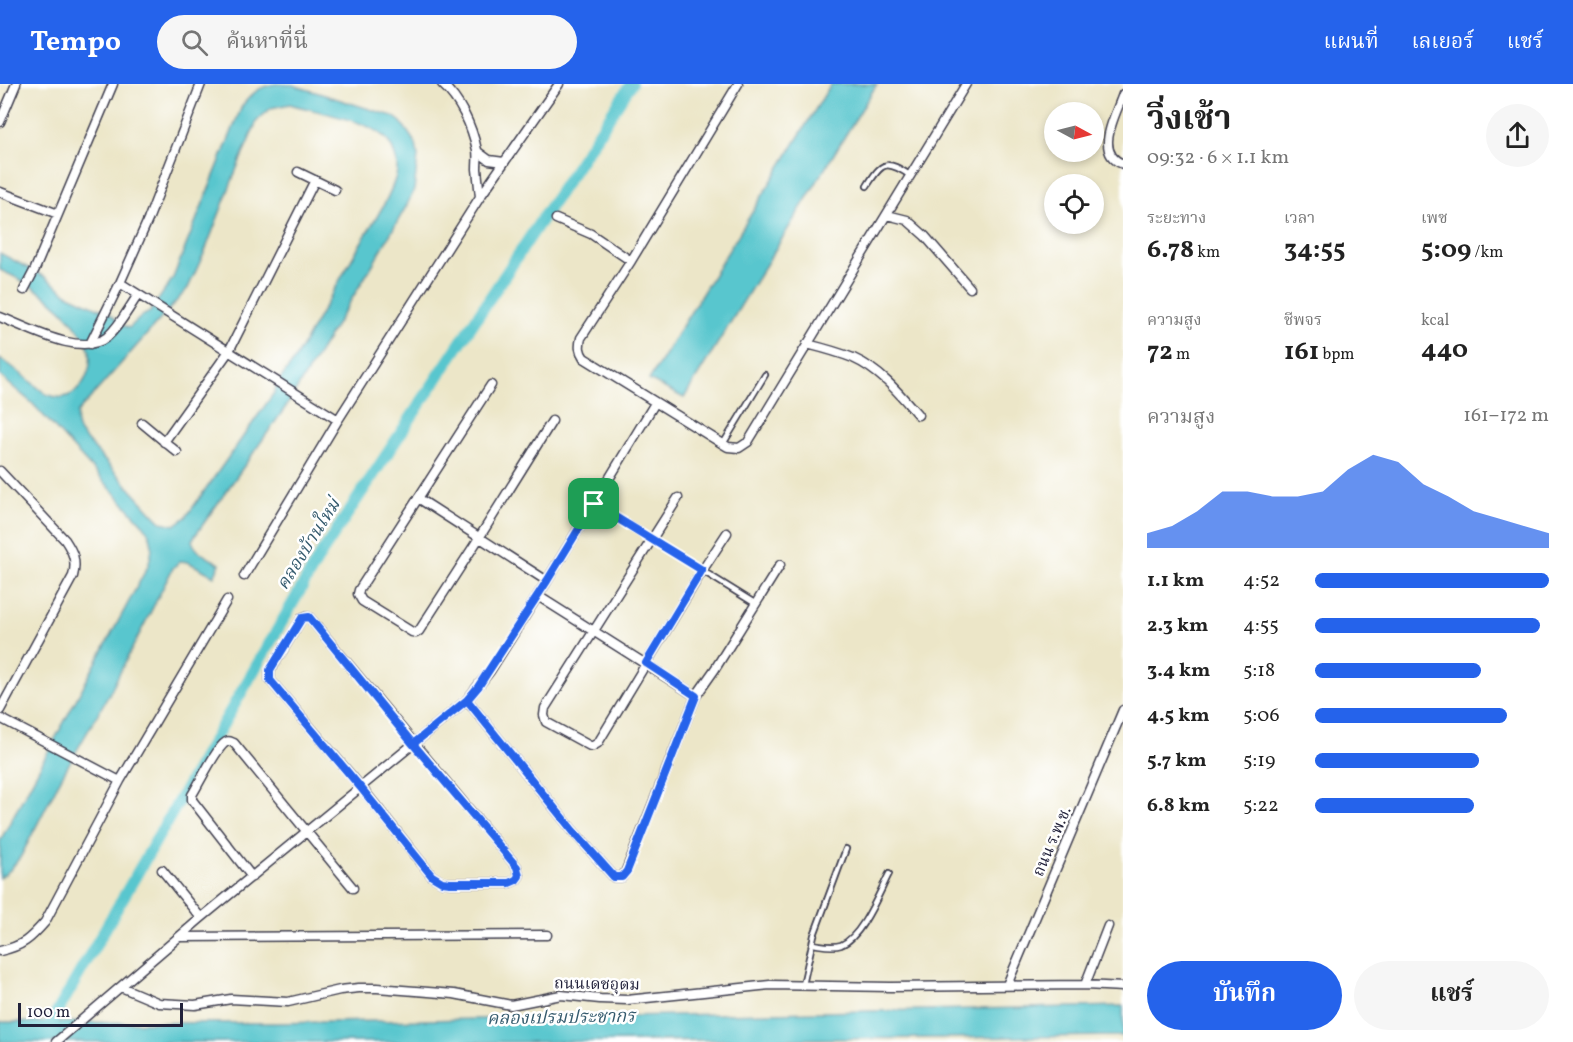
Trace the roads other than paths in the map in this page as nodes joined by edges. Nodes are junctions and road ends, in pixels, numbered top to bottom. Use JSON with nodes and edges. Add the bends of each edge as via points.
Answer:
{"nodes":[{"id":1,"x":16,"y":84,"type":"edge"},
{"id":2,"x":113,"y":84,"type":"edge"},
{"id":3,"x":201,"y":84,"type":"edge"},
{"id":4,"x":559,"y":84,"type":"edge"},
{"id":5,"x":738,"y":84,"type":"edge"},
{"id":6,"x":966,"y":84,"type":"edge"},
{"id":7,"x":448,"y":86,"type":"edge"},
{"id":8,"x":1123,"y":94,"type":"edge"},
{"id":9,"x":1120,"y":113,"type":"edge"},
{"id":10,"x":0,"y":122,"type":"edge"},
{"id":11,"x":478,"y":152,"type":"junction"},
{"id":12,"x":504,"y":162,"type":"junction"},
{"id":13,"x":1123,"y":164,"type":"edge"},
{"id":14,"x":298,"y":172,"type":"dead end"},
{"id":15,"x":911,"y":176,"type":"junction"},
{"id":16,"x":315,"y":180,"type":"junction"},
{"id":17,"x":867,"y":186,"type":"dead end"},
{"id":18,"x":334,"y":190,"type":"dead end"},
{"id":19,"x":0,"y":192,"type":"edge"},
{"id":20,"x":480,"y":197,"type":"junction"},
{"id":21,"x":58,"y":214,"type":"junction"},
{"id":22,"x":887,"y":215,"type":"junction"},
{"id":23,"x":556,"y":219,"type":"dead end"},
{"id":24,"x":631,"y":261,"type":"junction"},
{"id":25,"x":120,"y":283,"type":"junction"},
{"id":26,"x":970,"y":288,"type":"dead end"},
{"id":27,"x":24,"y":290,"type":"dead end"},
{"id":28,"x":138,"y":295,"type":"junction"},
{"id":29,"x":0,"y":316,"type":"edge"},
{"id":30,"x":90,"y":344,"type":"junction"},
{"id":31,"x":807,"y":344,"type":"junction"},
{"id":32,"x":229,"y":351,"type":"junction"},
{"id":33,"x":765,"y":375,"type":"dead end"},
{"id":34,"x":491,"y":384,"type":"dead end"},
{"id":35,"x":655,"y":403,"type":"junction"},
{"id":36,"x":918,"y":415,"type":"dead end"},
{"id":37,"x":338,"y":420,"type":"junction"},
{"id":38,"x":552,"y":421,"type":"dead end"},
{"id":39,"x":142,"y":423,"type":"dead end"},
{"id":40,"x":164,"y":442,"type":"junction"},
{"id":41,"x":723,"y":444,"type":"junction"},
{"id":42,"x":177,"y":452,"type":"dead end"},
{"id":43,"x":0,"y":471,"type":"edge"},
{"id":44,"x":418,"y":498,"type":"junction"},
{"id":45,"x":678,"y":498,"type":"dead end"},
{"id":46,"x":594,"y":504,"type":"junction"},
{"id":47,"x":727,"y":533,"type":"dead end"},
{"id":48,"x":479,"y":538,"type":"junction"},
{"id":49,"x":651,"y":539,"type":"junction"},
{"id":50,"x":780,"y":565,"type":"dead end"},
{"id":51,"x":702,"y":570,"type":"junction"},
{"id":52,"x":244,"y":576,"type":"dead end"},
{"id":53,"x":547,"y":581,"type":"junction"},
{"id":54,"x":538,"y":596,"type":"junction"},
{"id":55,"x":227,"y":600,"type":"dead end"},
{"id":56,"x":756,"y":604,"type":"junction"},
{"id":57,"x":594,"y":632,"type":"junction"},
{"id":58,"x":646,"y":663,"type":"junction"},
{"id":59,"x":696,"y":696,"type":"junction"},
{"id":60,"x":467,"y":700,"type":"junction"},
{"id":61,"x":0,"y":710,"type":"edge"},
{"id":62,"x":1123,"y":710,"type":"edge"},
{"id":63,"x":0,"y":718,"type":"edge"},
{"id":64,"x":413,"y":744,"type":"junction"},
{"id":65,"x":120,"y":781,"type":"junction"},
{"id":66,"x":361,"y":788,"type":"junction"},
{"id":67,"x":306,"y":832,"type":"junction"},
{"id":68,"x":846,"y":849,"type":"dead end"},
{"id":69,"x":162,"y":870,"type":"dead end"},
{"id":70,"x":889,"y":874,"type":"dead end"},
{"id":71,"x":252,"y":877,"type":"junction"},
{"id":72,"x":353,"y":888,"type":"dead end"},
{"id":73,"x":201,"y":918,"type":"junction"},
{"id":74,"x":1108,"y":926,"type":"dead end"},
{"id":75,"x":547,"y":935,"type":"dead end"},
{"id":76,"x":178,"y":937,"type":"junction"},
{"id":77,"x":812,"y":944,"type":"junction"},
{"id":78,"x":0,"y":951,"type":"edge"},
{"id":79,"x":803,"y":985,"type":"junction"},
{"id":80,"x":1007,"y":985,"type":"junction"},
{"id":81,"x":1085,"y":985,"type":"junction"},
{"id":82,"x":121,"y":987,"type":"junction"},
{"id":83,"x":1123,"y":987,"type":"edge"},
{"id":84,"x":56,"y":1042,"type":"edge"}],
"edges":[{"from":1,"to":10,"type":"street"},
{"from":2,"to":21,"type":"street"},
{"from":3,"to":25,"type":"street"},
{"from":4,"to":12,"type":"street"},
{"from":5,"to":24,"type":"street"},
{"from":6,"to":15,"type":"street"},
{"from":7,"to":11,"type":"street","via":[[468,121]]},
{"from":8,"to":9,"type":"street"},
{"from":9,"to":13,"type":"street","via":[[1107,138],[1107,147],[1115,161]]},
{"from":11,"to":12,"type":"street","via":[[493,162]]},
{"from":11,"to":20,"type":"street"},
{"from":12,"to":20,"type":"street"},
{"from":14,"to":16,"type":"street"},
{"from":15,"to":17,"type":"lane","via":[[898,167],[882,166]]},
{"from":15,"to":22,"type":"street"},
{"from":16,"to":18,"type":"street"},
{"from":16,"to":32,"type":"street"},
{"from":19,"to":21,"type":"street"},
{"from":20,"to":37,"type":"street"},
{"from":21,"to":27,"type":"street"},
{"from":22,"to":26,"type":"street","via":[[906,220],[925,236]]},
{"from":22,"to":31,"type":"street"},
{"from":23,"to":24,"type":"street","via":[[591,234]]},
{"from":24,"to":35,"type":"street","via":[[581,338],[580,353]]},
{"from":25,"to":28,"type":"street"},
{"from":25,"to":30,"type":"street"},
{"from":28,"to":30,"type":"street","via":[[104,339]]},
{"from":28,"to":32,"type":"street"},
{"from":29,"to":30,"type":"street","via":[[74,345]]},
{"from":31,"to":36,"type":"street","via":[[866,365]]},
{"from":31,"to":41,"type":"street","via":[[748,442],[739,448]]},
{"from":32,"to":37,"type":"street"},
{"from":32,"to":40,"type":"street"},
{"from":33,"to":41,"type":"lane"},
{"from":34,"to":44,"type":"street"},
{"from":35,"to":41,"type":"street"},
{"from":35,"to":46,"type":"street"},
{"from":37,"to":52,"type":"street"},
{"from":38,"to":48,"type":"street"},
{"from":39,"to":40,"type":"street"},
{"from":40,"to":42,"type":"street"},
{"from":43,"to":61,"type":"street","via":[[65,540],[75,562],[73,576]]},
{"from":44,"to":48,"type":"street"},
{"from":44,"to":48,"type":"street","via":[[359,590],[362,601],[416,633]]},
{"from":45,"to":49,"type":"street"},
{"from":46,"to":49,"type":"lane"},
{"from":46,"to":53,"type":"street"},
{"from":47,"to":51,"type":"street"},
{"from":48,"to":53,"type":"street"},
{"from":49,"to":51,"type":"lane"},
{"from":49,"to":57,"type":"street"},
{"from":50,"to":56,"type":"street"},
{"from":51,"to":56,"type":"lane"},
{"from":51,"to":58,"type":"street"},
{"from":53,"to":54,"type":"street"},
{"from":54,"to":57,"type":"street"},
{"from":54,"to":60,"type":"street"},
{"from":55,"to":65,"type":"street"},
{"from":56,"to":59,"type":"street"},
{"from":57,"to":58,"type":"street"},
{"from":57,"to":58,"type":"street","via":[[545,708],[546,722],[590,746],[595,745]]},
{"from":58,"to":59,"type":"street"},
{"from":59,"to":60,"type":"street","via":[[627,871],[620,878],[614,877],[573,831]]},
{"from":60,"to":64,"type":"street"},
{"from":62,"to":80,"type":"street","name":"ถนน ร.พ.ช."},
{"from":63,"to":65,"type":"street"},
{"from":64,"to":66,"type":"street"},
{"from":64,"to":66,"type":"street","via":[[517,867],[516,880],[437,880]]},
{"from":64,"to":66,"type":"street","via":[[309,617],[302,618],[270,670],[270,680]]},
{"from":65,"to":78,"type":"street","via":[[45,922],[17,947]]},
{"from":66,"to":67,"type":"street"},
{"from":67,"to":71,"type":"street"},
{"from":67,"to":71,"type":"street","via":[[234,743],[226,742],[192,800]]},
{"from":67,"to":72,"type":"street"},
{"from":68,"to":77,"type":"lane"},
{"from":69,"to":73,"type":"street"},
{"from":70,"to":77,"type":"lane","via":[[850,940],[832,947]]},
{"from":71,"to":73,"type":"street"},
{"from":73,"to":76,"type":"street"},
{"from":74,"to":81,"type":"street"},
{"from":75,"to":76,"type":"street"},
{"from":76,"to":82,"type":"street"},
{"from":77,"to":79,"type":"lane"},
{"from":79,"to":80,"type":"street","name":"ถนนเดชอุดม"},
{"from":79,"to":82,"type":"street","name":"ถนนเดชอุดม","via":[[743,987],[618,1001],[561,995],[511,1005],[454,994],[368,988],[288,1002],[231,999],[180,1005],[159,1003]]},
{"from":80,"to":81,"type":"street","name":"ถนนเดชอุดม"},
{"from":81,"to":83,"type":"street","name":"ถนนเดชอุดม"},
{"from":82,"to":84,"type":"street"}]}
